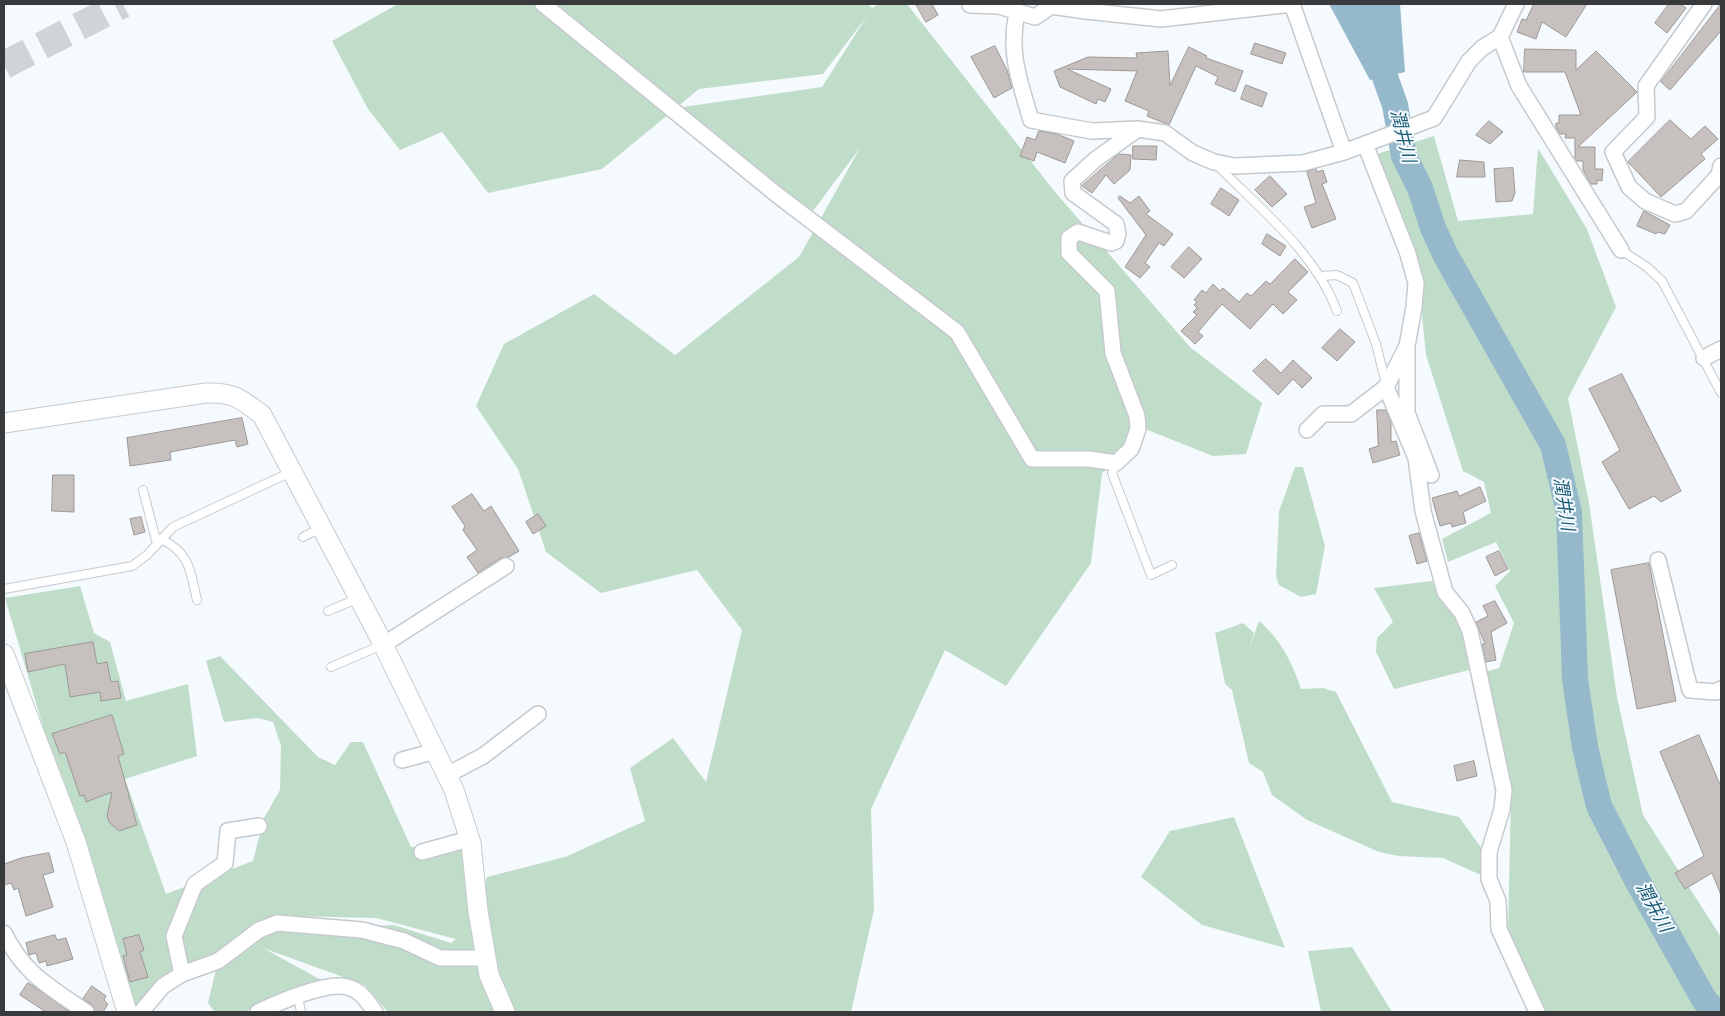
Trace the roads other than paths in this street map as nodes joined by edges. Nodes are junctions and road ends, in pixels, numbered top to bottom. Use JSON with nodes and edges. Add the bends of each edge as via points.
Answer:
{"nodes":[{"id":1,"x":543,"y":4,"type":"edge"},
{"id":2,"x":1292,"y":4,"type":"edge"},
{"id":3,"x":1516,"y":4,"type":"edge"},
{"id":4,"x":1704,"y":4,"type":"edge"},
{"id":5,"x":970,"y":6,"type":"dead end"},
{"id":6,"x":1085,"y":7,"type":"edge"},
{"id":7,"x":1017,"y":13,"type":"junction"},
{"id":8,"x":1500,"y":37,"type":"junction"},
{"id":9,"x":1138,"y":129,"type":"junction"},
{"id":10,"x":1365,"y":144,"type":"junction"},
{"id":11,"x":1344,"y":152,"type":"junction"},
{"id":12,"x":1214,"y":162,"type":"junction"},
{"id":13,"x":1721,"y":166,"type":"edge"},
{"id":14,"x":1621,"y":250,"type":"joint"},
{"id":15,"x":1321,"y":276,"type":"junction"},
{"id":16,"x":1337,"y":311,"type":"dead end"},
{"id":17,"x":1407,"y":346,"type":"junction"},
{"id":18,"x":1721,"y":349,"type":"edge"},
{"id":19,"x":1704,"y":358,"type":"junction"},
{"id":20,"x":1386,"y":387,"type":"junction"},
{"id":21,"x":1721,"y":393,"type":"edge"},
{"id":22,"x":4,"y":423,"type":"edge"},
{"id":23,"x":1307,"y":430,"type":"dead end"},
{"id":24,"x":1116,"y":463,"type":"junction"},
{"id":25,"x":291,"y":472,"type":"junction"},
{"id":26,"x":1431,"y":475,"type":"dead end"},
{"id":27,"x":143,"y":490,"type":"dead end"},
{"id":28,"x":321,"y":528,"type":"junction"},
{"id":29,"x":303,"y":538,"type":"dead end"},
{"id":30,"x":159,"y":542,"type":"junction"},
{"id":31,"x":1658,"y":560,"type":"dead end"},
{"id":32,"x":1172,"y":565,"type":"dead end"},
{"id":33,"x":506,"y":566,"type":"dead end"},
{"id":34,"x":4,"y":590,"type":"edge"},
{"id":35,"x":359,"y":598,"type":"junction"},
{"id":36,"x":197,"y":600,"type":"dead end"},
{"id":37,"x":328,"y":611,"type":"dead end"},
{"id":38,"x":383,"y":645,"type":"junction"},
{"id":39,"x":4,"y":654,"type":"edge"},
{"id":40,"x":331,"y":667,"type":"dead end"},
{"id":41,"x":1721,"y":689,"type":"edge"},
{"id":42,"x":538,"y":714,"type":"dead end"},
{"id":43,"x":436,"y":751,"type":"junction"},
{"id":44,"x":402,"y":760,"type":"dead end"},
{"id":45,"x":448,"y":775,"type":"junction"},
{"id":46,"x":259,"y":826,"type":"dead end"},
{"id":47,"x":469,"y":839,"type":"junction"},
{"id":48,"x":422,"y":852,"type":"dead end"},
{"id":49,"x":4,"y":933,"type":"edge"},
{"id":50,"x":486,"y":958,"type":"junction"},
{"id":51,"x":182,"y":974,"type":"junction"},
{"id":52,"x":298,"y":997,"type":"junction"},
{"id":53,"x":86,"y":1012,"type":"edge"},
{"id":54,"x":127,"y":1012,"type":"edge"},
{"id":55,"x":141,"y":1012,"type":"edge"},
{"id":56,"x":258,"y":1012,"type":"edge"},
{"id":57,"x":302,"y":1012,"type":"edge"},
{"id":58,"x":376,"y":1012,"type":"edge"},
{"id":59,"x":505,"y":1012,"type":"edge"},
{"id":60,"x":1537,"y":1012,"type":"edge"}],
"edges":[{"from":1,"to":24,"type":"street","via":[[776,194],[957,332],[1032,459],[1090,459]]},
{"from":2,"to":6,"type":"street","via":[[1161,19]]},
{"from":2,"to":11,"type":"street"},
{"from":3,"to":8,"type":"street"},
{"from":4,"to":13,"type":"street","via":[[1646,86],[1647,117],[1613,152],[1629,187],[1645,201],[1675,214],[1686,212],[1719,175]]},
{"from":5,"to":7,"type":"street","via":[[999,6]]},
{"from":6,"to":7,"type":"street","via":[[1051,6],[1035,17]]},
{"from":7,"to":9,"type":"street","via":[[1012,34],[1015,66],[1031,120],[1092,131]]},
{"from":8,"to":10,"type":"street","via":[[1469,61],[1434,118]]},
{"from":8,"to":14,"type":"street","via":[[1519,86]]},
{"from":9,"to":12,"type":"street","via":[[1165,133],[1193,154]]},
{"from":9,"to":24,"type":"street","via":[[1072,181],[1073,193],[1116,224],[1118,234],[1116,242],[1111,243],[1078,232],[1069,238],[1069,253],[1107,291],[1113,353],[1137,416],[1138,429],[1131,449]]},
{"from":10,"to":11,"type":"street"},
{"from":10,"to":17,"type":"street","via":[[1416,283]]},
{"from":11,"to":12,"type":"street","via":[[1303,163],[1235,166]]},
{"from":12,"to":15,"type":"lane","via":[[1309,259]]},
{"from":14,"to":19,"type":"lane","via":[[1647,267],[1662,282]]},
{"from":15,"to":16,"type":"lane"},
{"from":15,"to":20,"type":"lane","via":[[1337,275],[1353,283],[1376,344]]},
{"from":17,"to":20,"type":"street"},
{"from":17,"to":26,"type":"street","via":[[1407,413]]},
{"from":18,"to":19,"type":"street"},
{"from":19,"to":21,"type":"lane"},
{"from":20,"to":23,"type":"street","via":[[1351,414],[1323,414]]},
{"from":20,"to":60,"type":"street","via":[[1416,458],[1423,511],[1445,592],[1462,613],[1470,631],[1504,790],[1490,852],[1489,879],[1498,901],[1499,929]]},
{"from":22,"to":25,"type":"street","via":[[206,392],[226,392],[262,415]]},
{"from":24,"to":32,"type":"lane","via":[[1112,473],[1151,574]]},
{"from":25,"to":28,"type":"street"},
{"from":25,"to":30,"type":"lane","via":[[173,527]]},
{"from":27,"to":30,"type":"lane"},
{"from":28,"to":29,"type":"lane"},
{"from":28,"to":35,"type":"street"},
{"from":30,"to":34,"type":"lane","via":[[132,566]]},
{"from":30,"to":36,"type":"lane","via":[[178,547],[189,567]]},
{"from":31,"to":41,"type":"street","via":[[1690,690],[1716,692]]},
{"from":33,"to":38,"type":"street"},
{"from":35,"to":37,"type":"lane"},
{"from":35,"to":38,"type":"street"},
{"from":38,"to":40,"type":"lane"},
{"from":38,"to":43,"type":"street"},
{"from":39,"to":54,"type":"street","via":[[76,842]]},
{"from":42,"to":45,"type":"street","via":[[483,756]]},
{"from":43,"to":44,"type":"street"},
{"from":43,"to":45,"type":"street"},
{"from":45,"to":47,"type":"street"},
{"from":46,"to":51,"type":"street","via":[[228,831],[225,863],[195,884],[174,936]]},
{"from":47,"to":48,"type":"street"},
{"from":47,"to":50,"type":"street"},
{"from":49,"to":53,"type":"street","via":[[15,956],[30,973]]},
{"from":50,"to":51,"type":"street","via":[[440,958],[404,941],[362,930],[277,923],[259,930],[218,961]]},
{"from":50,"to":59,"type":"street","via":[[489,976]]},
{"from":51,"to":55,"type":"street","via":[[163,986]]},
{"from":52,"to":56,"type":"street"},
{"from":52,"to":57,"type":"lane"},
{"from":52,"to":58,"type":"street","via":[[317,989],[346,986],[361,994]]}]}
